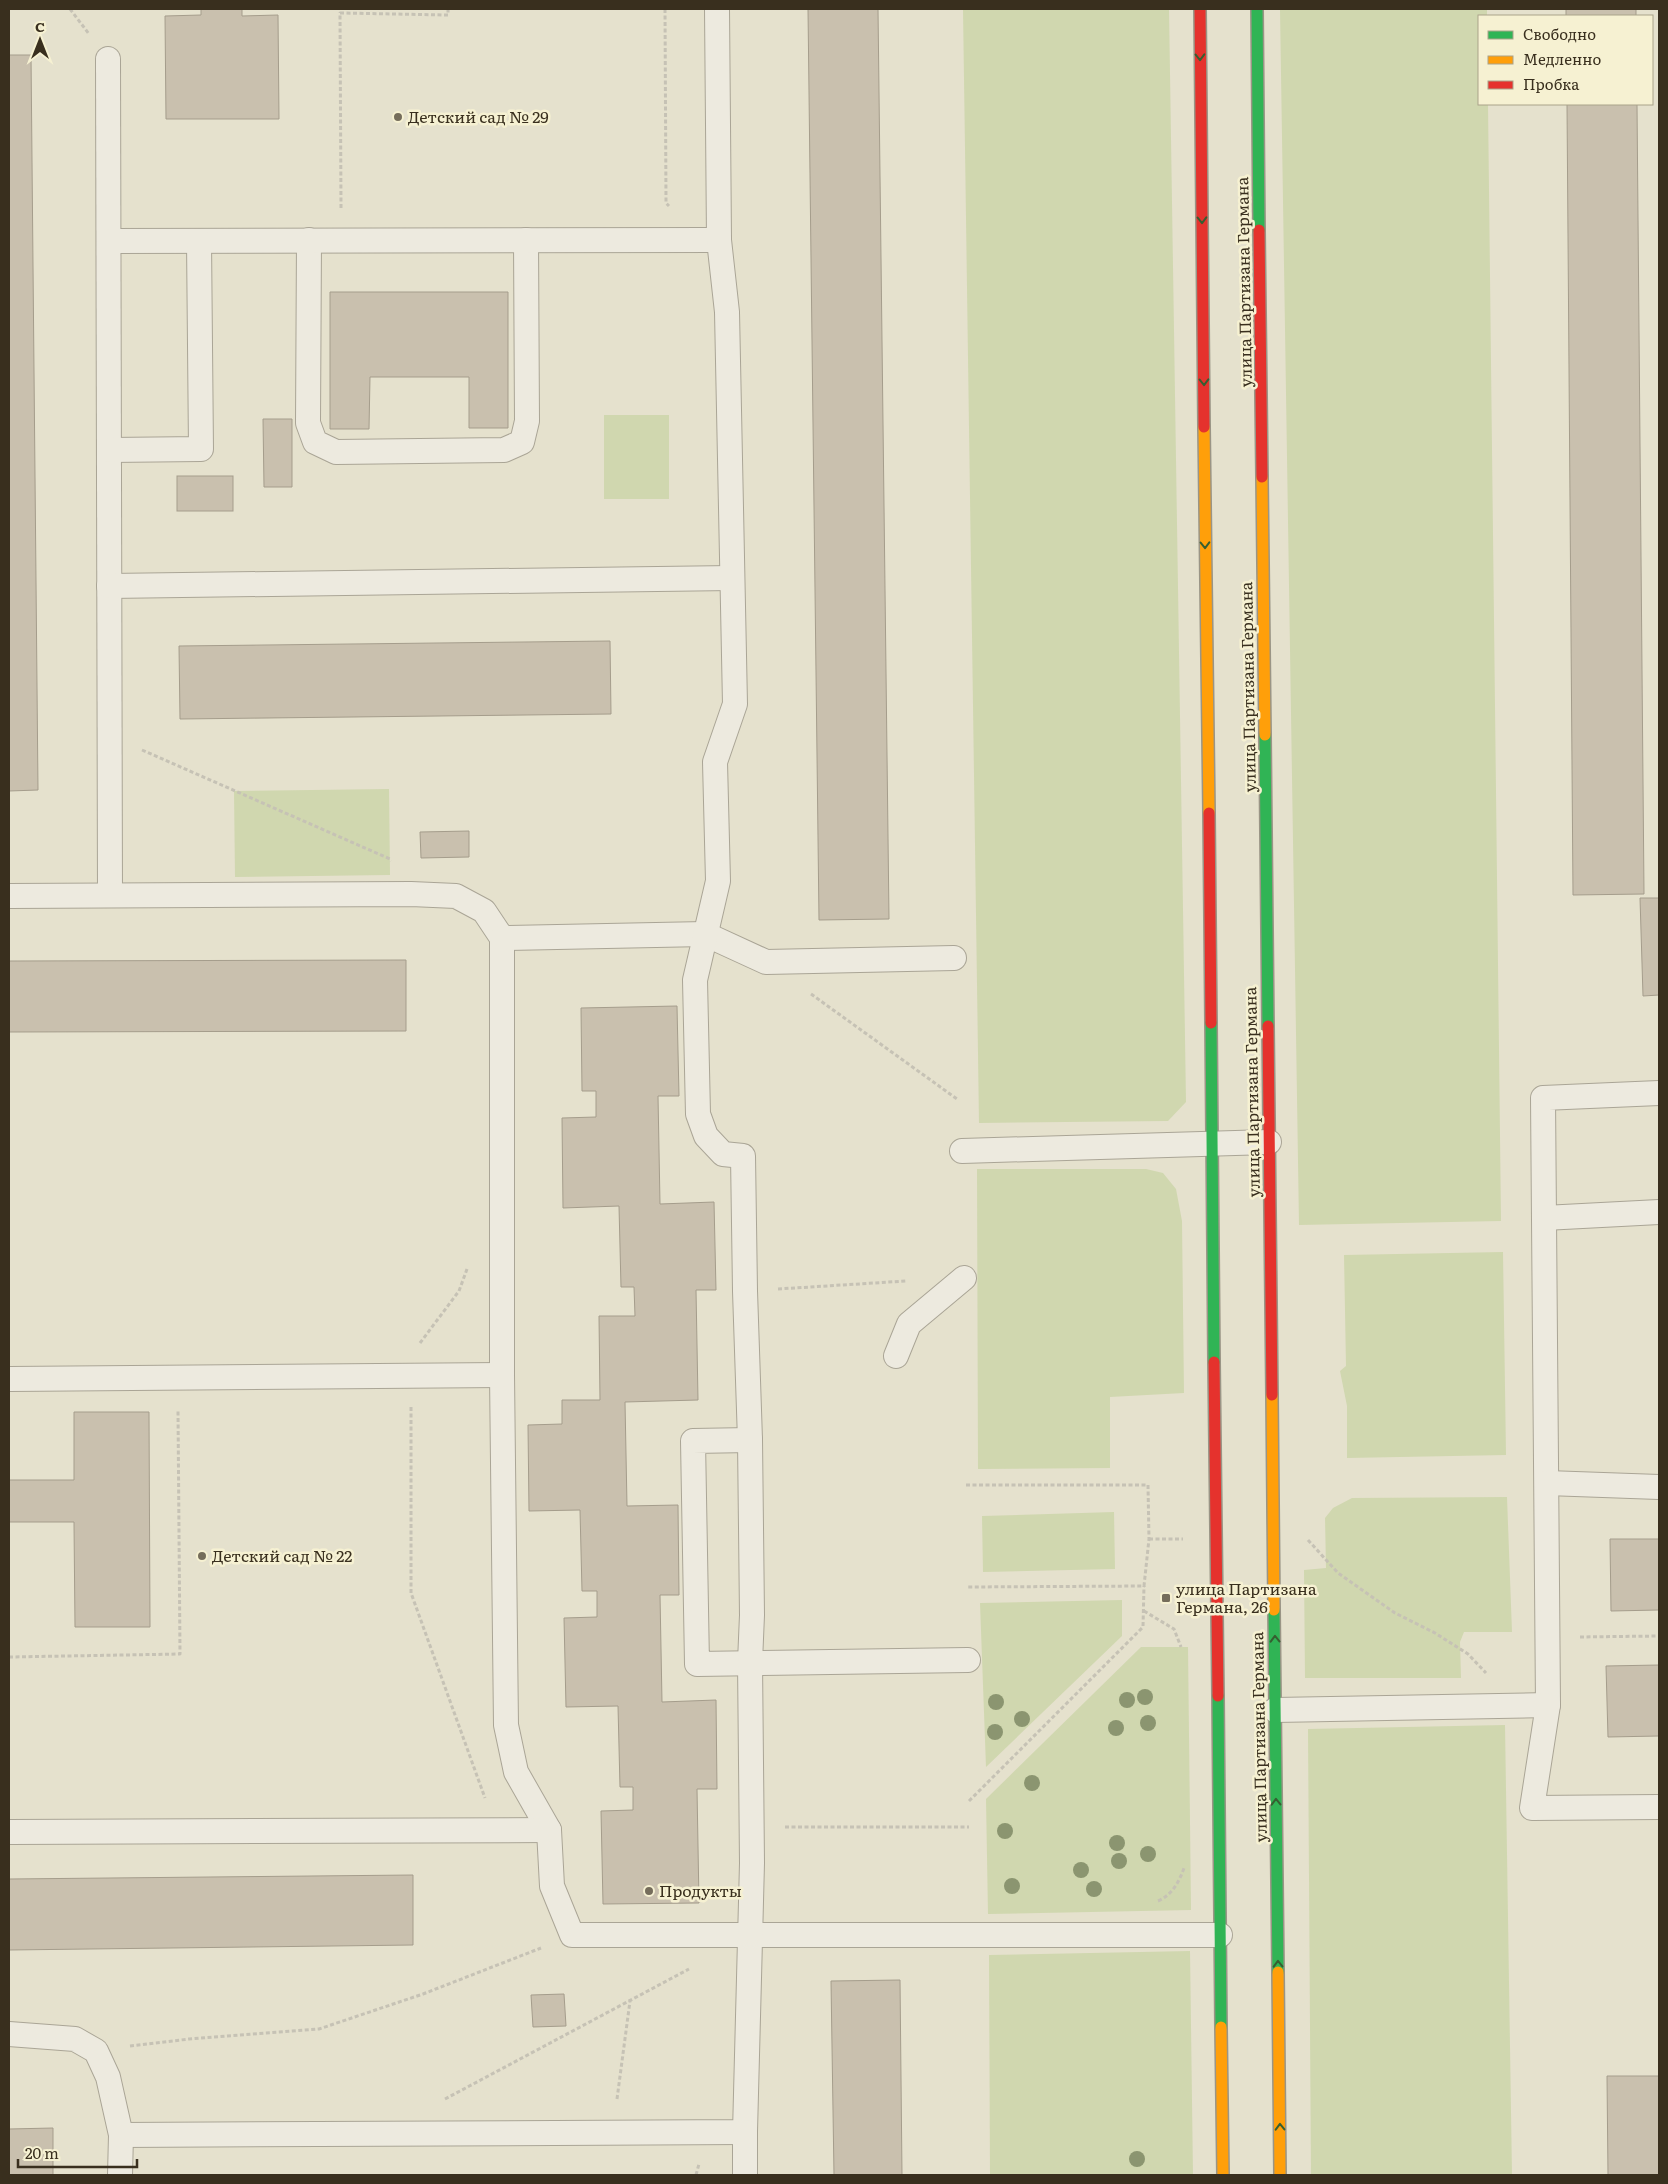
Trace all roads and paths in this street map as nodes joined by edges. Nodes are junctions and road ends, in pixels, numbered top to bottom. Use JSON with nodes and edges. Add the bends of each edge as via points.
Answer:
{"nodes":[{"id":1,"x":448,"y":9,"type":"edge"},
{"id":2,"x":664,"y":9,"type":"edge"},
{"id":3,"x":717,"y":9,"type":"edge"},
{"id":4,"x":1200,"y":9,"type":"edge"},
{"id":5,"x":1257,"y":9,"type":"edge"},
{"id":6,"x":108,"y":59,"type":"dead end"},
{"id":7,"x":340,"y":187,"type":"dead end"},
{"id":8,"x":674,"y":209,"type":"dead end"},
{"id":9,"x":309,"y":240,"type":"junction"},
{"id":10,"x":526,"y":240,"type":"junction"},
{"id":11,"x":719,"y":240,"type":"junction"},
{"id":12,"x":109,"y":241,"type":"junction"},
{"id":13,"x":199,"y":241,"type":"junction"},
{"id":14,"x":110,"y":450,"type":"junction"},
{"id":15,"x":732,"y":578,"type":"junction"},
{"id":16,"x":109,"y":586,"type":"junction"},
{"id":17,"x":141,"y":750,"type":"dead end"},
{"id":18,"x":394,"y":866,"type":"dead end"},
{"id":19,"x":110,"y":895,"type":"junction"},
{"id":20,"x":9,"y":896,"type":"edge"},
{"id":21,"x":705,"y":934,"type":"junction"},
{"id":22,"x":502,"y":938,"type":"junction"},
{"id":23,"x":954,"y":958,"type":"dead end"},
{"id":24,"x":766,"y":962,"type":"junction"},
{"id":25,"x":1659,"y":1092,"type":"edge"},
{"id":26,"x":957,"y":1099,"type":"dead end"},
{"id":27,"x":1269,"y":1142,"type":"junction"},
{"id":28,"x":1212,"y":1144,"type":"junction"},
{"id":29,"x":962,"y":1151,"type":"dead end"},
{"id":30,"x":1659,"y":1212,"type":"edge"},
{"id":31,"x":1544,"y":1218,"type":"junction"},
{"id":32,"x":468,"y":1262,"type":"dead end"},
{"id":33,"x":964,"y":1278,"type":"dead end"},
{"id":34,"x":914,"y":1281,"type":"dead end"},
{"id":35,"x":745,"y":1291,"type":"junction"},
{"id":36,"x":896,"y":1356,"type":"dead end"},
{"id":37,"x":502,"y":1375,"type":"junction"},
{"id":38,"x":178,"y":1377,"type":"junction"},
{"id":39,"x":410,"y":1377,"type":"junction"},
{"id":40,"x":9,"y":1379,"type":"edge"},
{"id":41,"x":750,"y":1440,"type":"junction"},
{"id":42,"x":1547,"y":1483,"type":"junction"},
{"id":43,"x":966,"y":1485,"type":"dead end"},
{"id":44,"x":1659,"y":1487,"type":"edge"},
{"id":45,"x":1148,"y":1539,"type":"junction"},
{"id":46,"x":1189,"y":1539,"type":"dead end"},
{"id":47,"x":1307,"y":1539,"type":"dead end"},
{"id":48,"x":1144,"y":1586,"type":"junction"},
{"id":49,"x":967,"y":1587,"type":"dead end"},
{"id":50,"x":1144,"y":1611,"type":"junction"},
{"id":51,"x":1659,"y":1636,"type":"edge"},
{"id":52,"x":1548,"y":1637,"type":"junction"},
{"id":53,"x":9,"y":1657,"type":"edge"},
{"id":54,"x":1181,"y":1657,"type":"dead end"},
{"id":55,"x":968,"y":1660,"type":"dead end"},
{"id":56,"x":750,"y":1662,"type":"junction"},
{"id":57,"x":1488,"y":1676,"type":"dead end"},
{"id":58,"x":1548,"y":1705,"type":"junction"},
{"id":59,"x":1275,"y":1710,"type":"junction"},
{"id":60,"x":969,"y":1800,"type":"dead end"},
{"id":61,"x":1659,"y":1807,"type":"edge"},
{"id":62,"x":752,"y":1827,"type":"junction"},
{"id":63,"x":969,"y":1827,"type":"dead end"},
{"id":64,"x":549,"y":1830,"type":"junction"},
{"id":65,"x":9,"y":1832,"type":"edge"},
{"id":66,"x":498,"y":1832,"type":"junction"},
{"id":67,"x":1184,"y":1859,"type":"dead end"},
{"id":68,"x":1150,"y":1904,"type":"dead end"},
{"id":69,"x":572,"y":1935,"type":"junction"},
{"id":70,"x":751,"y":1935,"type":"junction"},
{"id":71,"x":1220,"y":1935,"type":"junction"},
{"id":72,"x":690,"y":1968,"type":"dead end"},
{"id":73,"x":630,"y":2000,"type":"junction"},
{"id":74,"x":9,"y":2034,"type":"edge"},
{"id":75,"x":96,"y":2051,"type":"junction"},
{"id":76,"x":621,"y":2068,"type":"dead end"},
{"id":77,"x":441,"y":2101,"type":"dead end"},
{"id":78,"x":745,"y":2132,"type":"junction"},
{"id":79,"x":121,"y":2135,"type":"junction"},
{"id":80,"x":120,"y":2175,"type":"edge"},
{"id":81,"x":745,"y":2175,"type":"edge"},
{"id":82,"x":1223,"y":2175,"type":"edge"},
{"id":83,"x":1280,"y":2175,"type":"edge"}],
"edges":[{"from":1,"to":7,"type":"path","via":[[448,15],[340,13]]},
{"from":2,"to":8,"type":"path","via":[[666,204]]},
{"from":3,"to":11,"type":"lane"},
{"from":4,"to":28,"type":"main road","one_way":true},
{"from":5,"to":27,"type":"main road","name":"улица Партизана Германа"},
{"from":6,"to":12,"type":"lane"},
{"from":9,"to":10,"type":"lane"},
{"from":9,"to":10,"type":"lane","via":[[308,423],[315,442],[336,452],[504,450],[522,442],[527,421]]},
{"from":9,"to":13,"type":"lane"},
{"from":10,"to":11,"type":"lane"},
{"from":11,"to":15,"type":"lane","via":[[727,312]]},
{"from":12,"to":13,"type":"lane"},
{"from":12,"to":14,"type":"lane"},
{"from":13,"to":14,"type":"lane","via":[[201,449]]},
{"from":14,"to":16,"type":"lane"},
{"from":15,"to":16,"type":"lane"},
{"from":15,"to":21,"type":"lane","via":[[735,704],[714,762],[718,881]]},
{"from":16,"to":19,"type":"lane"},
{"from":17,"to":18,"type":"path","via":[[390,859]]},
{"from":19,"to":20,"type":"lane"},
{"from":19,"to":22,"type":"lane","via":[[456,896],[484,911]]},
{"from":21,"to":22,"type":"lane"},
{"from":21,"to":24,"type":"lane"},
{"from":21,"to":35,"type":"lane","via":[[695,980],[698,1114],[706,1136],[724,1154],[743,1156]]},
{"from":22,"to":37,"type":"lane"},
{"from":23,"to":24,"type":"lane"},
{"from":24,"to":26,"type":"path"},
{"from":25,"to":31,"type":"lane","via":[[1543,1098]]},
{"from":27,"to":28,"type":"lane"},
{"from":59,"to":27,"type":"main road","name":"улица Партизана Германа","one_way":true},
{"from":28,"to":29,"type":"lane"},
{"from":28,"to":71,"type":"main road"},
{"from":30,"to":31,"type":"lane"},
{"from":31,"to":42,"type":"lane"},
{"from":32,"to":39,"type":"path","via":[[459,1290],[412,1356]]},
{"from":33,"to":36,"type":"lane","via":[[909,1324]]},
{"from":34,"to":35,"type":"path"},
{"from":35,"to":41,"type":"lane"},
{"from":37,"to":39,"type":"lane"},
{"from":37,"to":64,"type":"lane","via":[[506,1726],[516,1772]]},
{"from":38,"to":39,"type":"lane"},
{"from":38,"to":40,"type":"lane"},
{"from":38,"to":53,"type":"path","via":[[180,1654]]},
{"from":39,"to":66,"type":"path","via":[[411,1593]]},
{"from":41,"to":56,"type":"lane"},
{"from":41,"to":56,"type":"lane","via":[[693,1441],[697,1664]]},
{"from":42,"to":44,"type":"lane"},
{"from":42,"to":52,"type":"lane"},
{"from":43,"to":45,"type":"path","via":[[1148,1485]]},
{"from":45,"to":46,"type":"path"},
{"from":45,"to":48,"type":"path"},
{"from":47,"to":57,"type":"path","via":[[1338,1574],[1395,1613],[1468,1654]]},
{"from":48,"to":49,"type":"path"},
{"from":48,"to":50,"type":"path"},
{"from":50,"to":54,"type":"path","via":[[1174,1629]]},
{"from":50,"to":60,"type":"path","via":[[1143,1628]]},
{"from":51,"to":52,"type":"path"},
{"from":52,"to":58,"type":"lane"},
{"from":55,"to":56,"type":"lane"},
{"from":56,"to":62,"type":"lane"},
{"from":58,"to":59,"type":"lane"},
{"from":58,"to":61,"type":"lane","via":[[1532,1808]]},
{"from":83,"to":59,"type":"main road","name":"улица Партизана Германа","one_way":true},
{"from":62,"to":63,"type":"path"},
{"from":62,"to":70,"type":"lane"},
{"from":64,"to":66,"type":"lane"},
{"from":64,"to":69,"type":"lane","via":[[552,1886]]},
{"from":65,"to":66,"type":"lane"},
{"from":67,"to":68,"type":"path","via":[[1184,1868],[1171,1891],[1165,1898]]},
{"from":69,"to":70,"type":"lane"},
{"from":69,"to":75,"type":"path","via":[[423,1994],[319,2029],[189,2039]]},
{"from":70,"to":71,"type":"lane"},
{"from":70,"to":78,"type":"lane"},
{"from":71,"to":82,"type":"main road"},
{"from":72,"to":73,"type":"path"},
{"from":73,"to":76,"type":"path"},
{"from":73,"to":77,"type":"path"},
{"from":74,"to":75,"type":"lane","via":[[75,2039]]},
{"from":75,"to":79,"type":"lane","via":[[108,2077]]},
{"from":78,"to":79,"type":"lane"},
{"from":78,"to":81,"type":"lane"},
{"from":79,"to":80,"type":"lane"}]}
